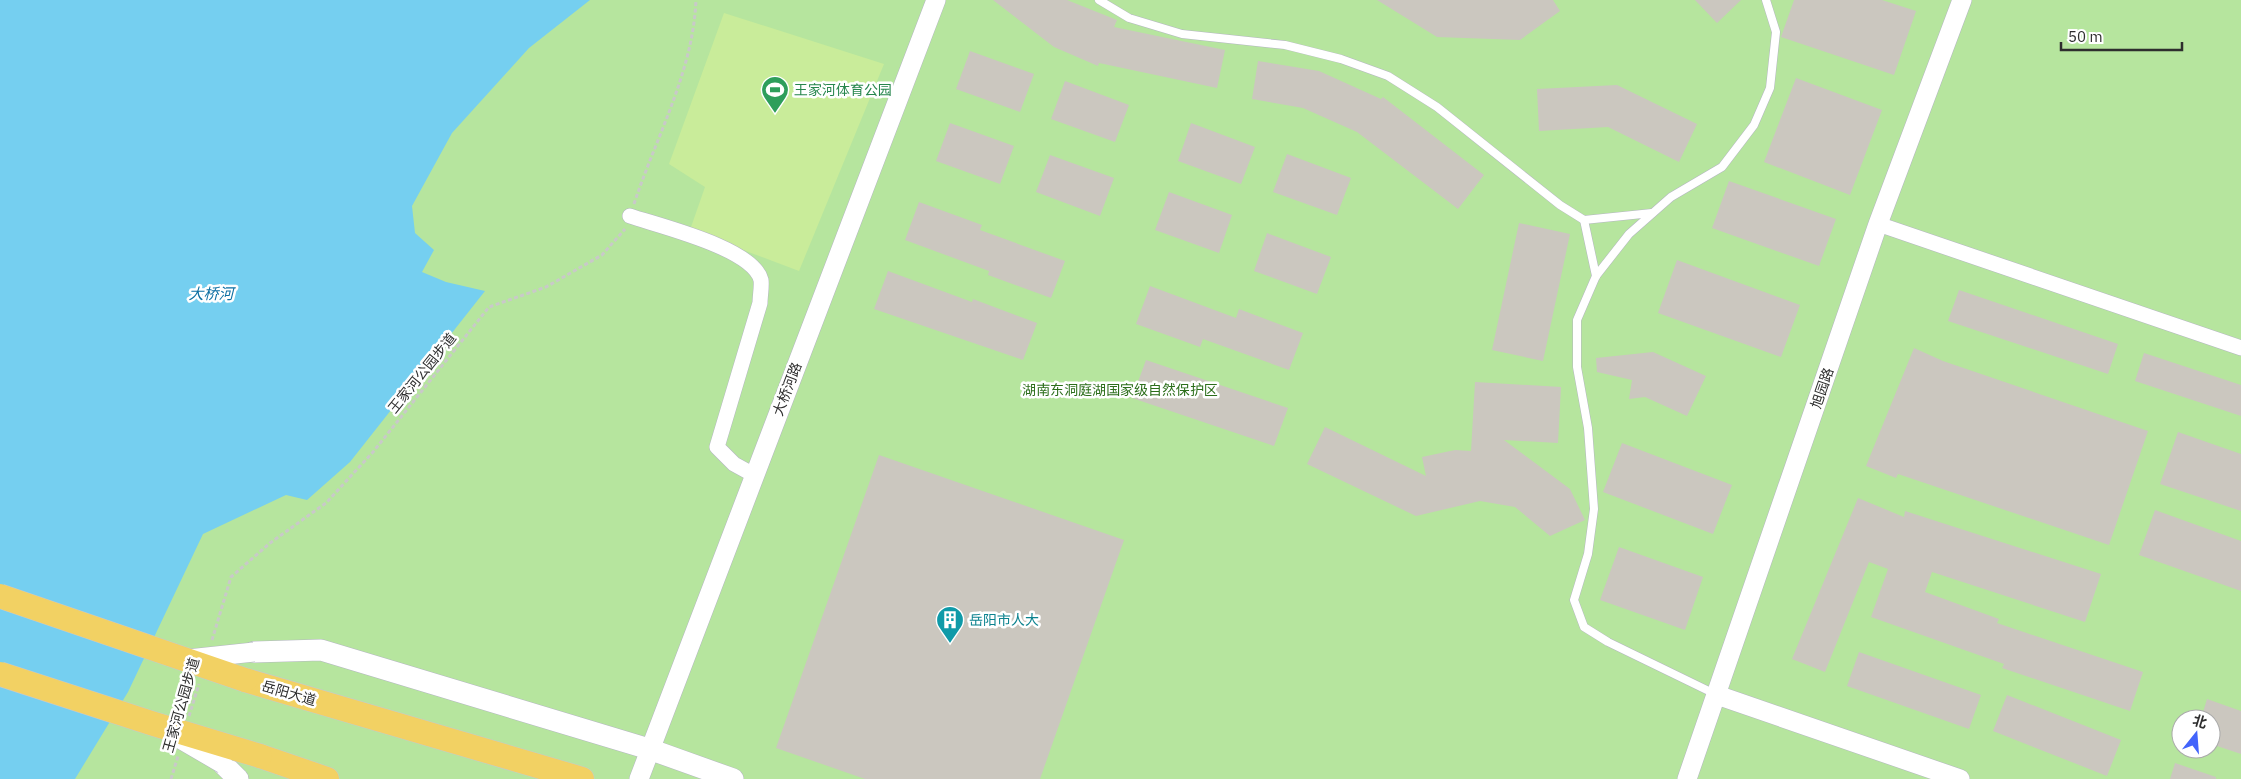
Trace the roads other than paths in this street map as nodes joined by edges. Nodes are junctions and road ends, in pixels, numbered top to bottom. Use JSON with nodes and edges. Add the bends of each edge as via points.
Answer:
{"nodes":[{"id":1,"x":936,"y":0,"type":"edge"},
{"id":2,"x":1099,"y":0,"type":"edge"},
{"id":3,"x":1766,"y":0,"type":"edge"},
{"id":4,"x":1962,"y":0,"type":"edge"},
{"id":5,"x":1652,"y":213,"type":"junction"},
{"id":6,"x":630,"y":216,"type":"road end"},
{"id":7,"x":1584,"y":220,"type":"junction"},
{"id":8,"x":1878,"y":224,"type":"junction"},
{"id":9,"x":1596,"y":276,"type":"junction"},
{"id":10,"x":2241,"y":348,"type":"edge"},
{"id":11,"x":754,"y":475,"type":"junction"},
{"id":12,"x":0,"y":596,"type":"edge"},
{"id":13,"x":254,"y":652,"type":"joint"},
{"id":14,"x":183,"y":659,"type":"junction"},
{"id":15,"x":0,"y":674,"type":"edge"},
{"id":16,"x":1717,"y":695,"type":"junction"},
{"id":17,"x":154,"y":724,"type":"junction"},
{"id":18,"x":649,"y":749,"type":"junction"},
{"id":19,"x":230,"y":772,"type":"edge"},
{"id":20,"x":327,"y":779,"type":"edge"},
{"id":21,"x":582,"y":779,"type":"edge"},
{"id":22,"x":639,"y":779,"type":"edge"},
{"id":23,"x":733,"y":779,"type":"edge"},
{"id":24,"x":1687,"y":779,"type":"edge"},
{"id":25,"x":1960,"y":779,"type":"edge"}],
"edges":[{"from":1,"to":11,"type":"street","name":"大桥河路"},
{"from":2,"to":7,"type":"lane","via":[[1129,18],[1182,34],[1285,44],[1388,76],[1437,107],[1560,205]]},
{"from":3,"to":5,"type":"lane","via":[[1776,32],[1770,88],[1754,125],[1722,168],[1671,197]]},
{"from":4,"to":8,"type":"street","name":"旭园路"},
{"from":5,"to":7,"type":"lane"},
{"from":5,"to":9,"type":"lane","via":[[1629,234]]},
{"from":6,"to":11,"type":"street","via":[[724,247],[746,259],[761,279],[760,303],[717,447],[734,464]]},
{"from":7,"to":9,"type":"lane"},
{"from":8,"to":10,"type":"street"},
{"from":8,"to":16,"type":"street","name":"旭园路"},
{"from":9,"to":16,"type":"lane","via":[[1577,320],[1577,368],[1588,428],[1594,509],[1588,554],[1574,600],[1584,626],[1608,642]]},
{"from":11,"to":18,"type":"street","name":"大桥河路"},
{"from":12,"to":14,"type":"main road","name":"岳阳大道","bridge":true},
{"from":13,"to":14,"type":"street","bridge":true},
{"from":13,"to":18,"type":"main road","via":[[321,650]]},
{"from":14,"to":21,"type":"main road","name":"岳阳大道","bridge":true},
{"from":15,"to":17,"type":"main road","bridge":true},
{"from":16,"to":24,"type":"street","name":"旭园路"},
{"from":16,"to":25,"type":"street"},
{"from":17,"to":19,"type":"street","bridge":true},
{"from":17,"to":20,"type":"main road","bridge":true},
{"from":18,"to":22,"type":"street","name":"大桥河路"},
{"from":18,"to":23,"type":"main road"}]}
